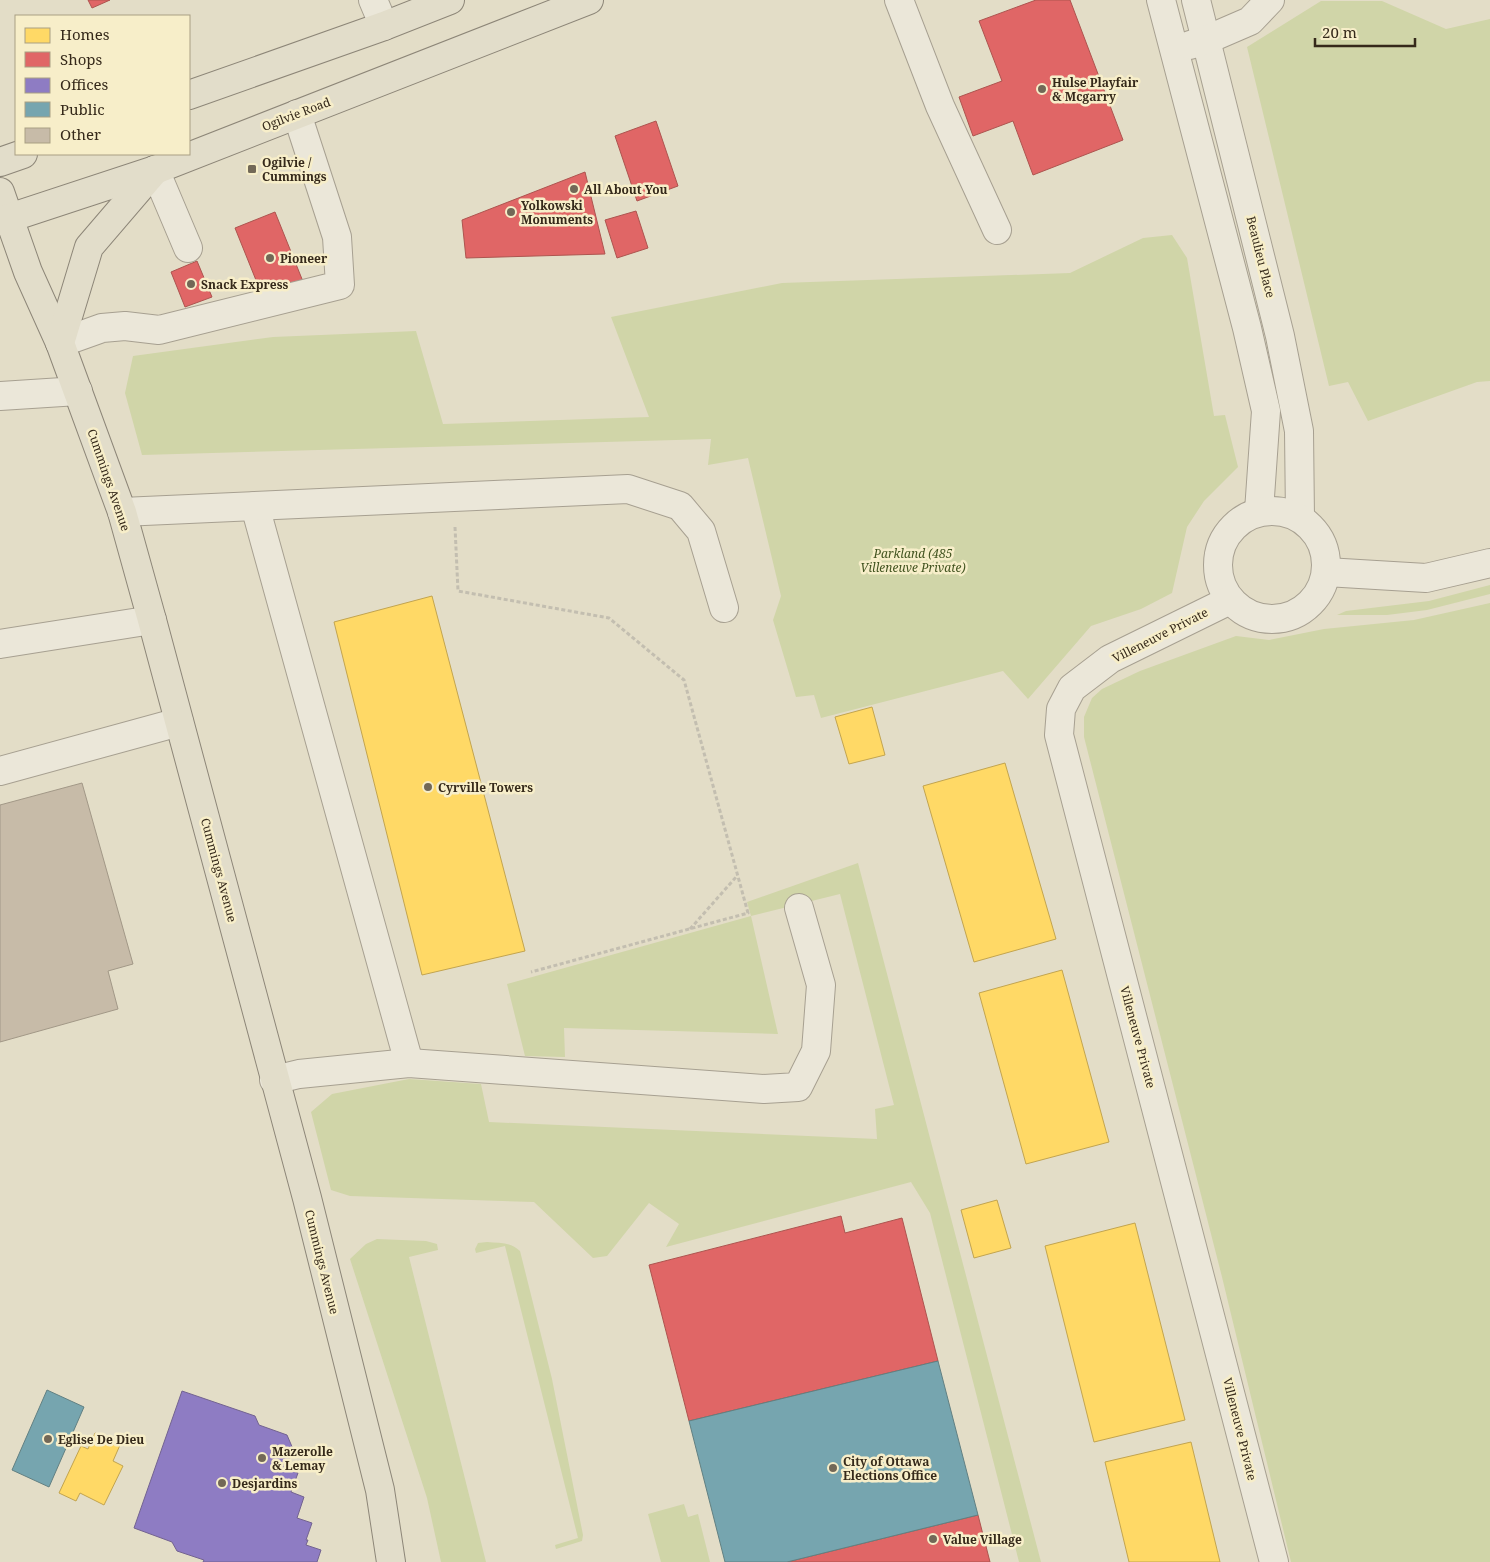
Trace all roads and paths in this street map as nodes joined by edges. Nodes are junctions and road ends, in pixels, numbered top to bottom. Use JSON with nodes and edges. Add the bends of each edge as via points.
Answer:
{"nodes":[{"id":1,"x":372,"y":0,"type":"edge"},
{"id":2,"x":450,"y":0,"type":"edge"},
{"id":3,"x":589,"y":0,"type":"edge"},
{"id":4,"x":899,"y":0,"type":"edge"},
{"id":5,"x":1161,"y":0,"type":"edge"},
{"id":6,"x":1196,"y":0,"type":"edge"},
{"id":7,"x":1270,"y":0,"type":"edge"},
{"id":8,"x":384,"y":26,"type":"junction"},
{"id":9,"x":1206,"y":40,"type":"junction"},
{"id":10,"x":1174,"y":50,"type":"junction"},
{"id":11,"x":190,"y":96,"type":"edge"},
{"id":12,"x":297,"y":114,"type":"junction"},
{"id":13,"x":20,"y":155,"type":"edge"},
{"id":14,"x":0,"y":162,"type":"edge"},
{"id":15,"x":155,"y":170,"type":"junction"},
{"id":16,"x":0,"y":192,"type":"edge"},
{"id":17,"x":4,"y":219,"type":"edge"},
{"id":18,"x":997,"y":230,"type":"dead end"},
{"id":19,"x":188,"y":248,"type":"dead end"},
{"id":20,"x":60,"y":343,"type":"junction"},
{"id":21,"x":78,"y":391,"type":"junction"},
{"id":22,"x":0,"y":396,"type":"edge"},
{"id":23,"x":453,"y":497,"type":"junction"},
{"id":24,"x":255,"y":506,"type":"junction"},
{"id":25,"x":1259,"y":511,"type":"junction"},
{"id":26,"x":122,"y":512,"type":"junction"},
{"id":27,"x":1300,"y":518,"type":"junction"},
{"id":28,"x":1490,"y":563,"type":"edge"},
{"id":29,"x":1326,"y":572,"type":"junction"},
{"id":30,"x":1230,"y":600,"type":"junction"},
{"id":31,"x":724,"y":608,"type":"dead end"},
{"id":32,"x":152,"y":620,"type":"junction"},
{"id":33,"x":0,"y":644,"type":"edge"},
{"id":34,"x":179,"y":722,"type":"junction"},
{"id":35,"x":0,"y":770,"type":"edge"},
{"id":36,"x":737,"y":876,"type":"junction"},
{"id":37,"x":798,"y":908,"type":"dead end"},
{"id":38,"x":690,"y":929,"type":"junction"},
{"id":39,"x":531,"y":972,"type":"dead end"},
{"id":40,"x":409,"y":1063,"type":"junction"},
{"id":41,"x":274,"y":1080,"type":"junction"},
{"id":42,"x":391,"y":1562,"type":"edge"},
{"id":43,"x":1274,"y":1562,"type":"edge"}],
"edges":[{"from":1,"to":8,"type":"street"},
{"from":2,"to":8,"type":"main road"},
{"from":3,"to":12,"type":"main road","name":"Ogilvie Road"},
{"from":4,"to":18,"type":"street","via":[[940,106]]},
{"from":5,"to":10,"type":"street"},
{"from":6,"to":9,"type":"street","name":"Beaulieu Place"},
{"from":7,"to":9,"type":"street","via":[[1250,21]]},
{"from":8,"to":11,"type":"main road"},
{"from":9,"to":10,"type":"street"},
{"from":9,"to":27,"type":"street","name":"Beaulieu Place","via":[[1282,345],[1299,431]]},
{"from":10,"to":25,"type":"street","via":[[1266,411]]},
{"from":12,"to":15,"type":"main road","name":"Ogilvie Road"},
{"from":12,"to":20,"type":"street","via":[[337,237],[340,285],[159,330],[125,326],[102,328]]},
{"from":13,"to":14,"type":"main road"},
{"from":15,"to":17,"type":"main road","name":"Ogilvie Road"},
{"from":15,"to":19,"type":"street"},
{"from":15,"to":20,"type":"main road","via":[[89,247]]},
{"from":16,"to":17,"type":"main road","name":"Cummings Avenue"},
{"from":17,"to":20,"type":"main road","name":"Cummings Avenue"},
{"from":20,"to":21,"type":"main road","name":"Cummings Avenue"},
{"from":21,"to":22,"type":"street"},
{"from":21,"to":26,"type":"main road","name":"Cummings Avenue"},
{"from":23,"to":24,"type":"street"},
{"from":23,"to":31,"type":"street","via":[[628,489],[680,506],[701,531]]},
{"from":23,"to":36,"type":"path","via":[[458,590],[609,618],[684,680]]},
{"from":24,"to":26,"type":"street"},
{"from":24,"to":40,"type":"street"},
{"from":25,"to":27,"type":"street","via":[[1280,511]]},
{"from":25,"to":30,"type":"street","via":[[1239,520],[1224,538],[1217,559],[1220,582]]},
{"from":26,"to":32,"type":"main road","name":"Cummings Avenue"},
{"from":27,"to":29,"type":"street","via":[[1316,532],[1325,551]]},
{"from":28,"to":29,"type":"street","via":[[1426,578]]},
{"from":29,"to":30,"type":"street","via":[[1319,592],[1306,608],[1287,617],[1266,619],[1246,613]]},
{"from":30,"to":43,"type":"street","name":"Villeneuve Private","via":[[1110,659],[1072,688],[1061,709],[1059,735]]},
{"from":32,"to":33,"type":"street"},
{"from":32,"to":34,"type":"main road","name":"Cummings Avenue"},
{"from":34,"to":35,"type":"street"},
{"from":34,"to":41,"type":"main road","name":"Cummings Avenue"},
{"from":36,"to":38,"type":"path"},
{"from":36,"to":38,"type":"path","via":[[748,913]]},
{"from":37,"to":40,"type":"street","via":[[821,985],[816,1051],[798,1086],[764,1089]]},
{"from":38,"to":39,"type":"path"},
{"from":40,"to":41,"type":"street","via":[[299,1074]]},
{"from":41,"to":42,"type":"main road","name":"Cummings Avenue","via":[[380,1490]]}]}
